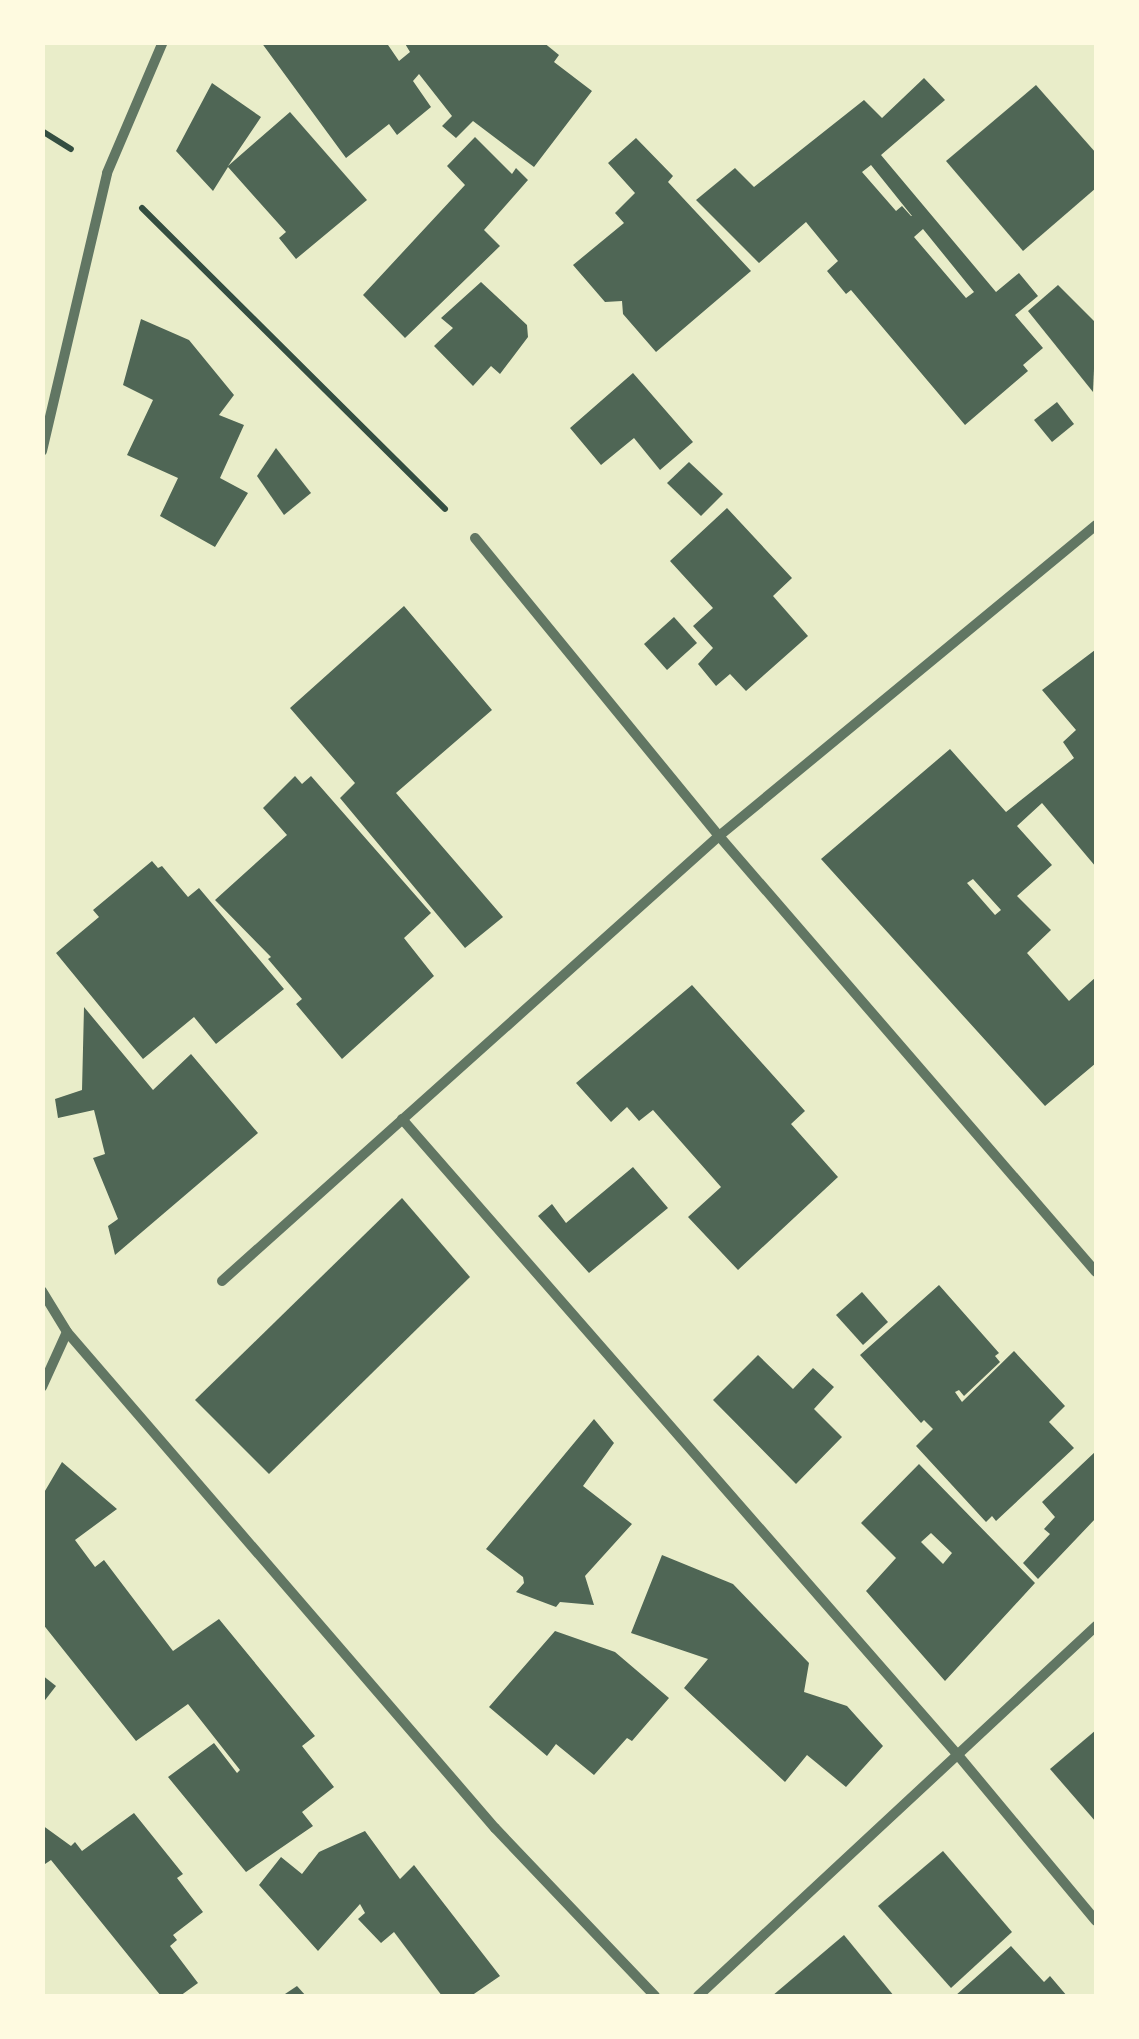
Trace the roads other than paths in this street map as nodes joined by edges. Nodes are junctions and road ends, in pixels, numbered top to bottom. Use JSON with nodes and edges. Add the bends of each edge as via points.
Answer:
{"nodes":[{"id":1,"x":163,"y":42,"type":"edge"},
{"id":2,"x":42,"y":451,"type":"edge"},
{"id":3,"x":1096,"y":525,"type":"edge"},
{"id":4,"x":475,"y":538,"type":"road end"},
{"id":5,"x":720,"y":836,"type":"junction"},
{"id":6,"x":402,"y":1118,"type":"junction"},
{"id":7,"x":1096,"y":1272,"type":"edge"},
{"id":8,"x":222,"y":1282,"type":"dead end"},
{"id":9,"x":42,"y":1291,"type":"edge"},
{"id":10,"x":67,"y":1332,"type":"junction"},
{"id":11,"x":42,"y":1387,"type":"edge"},
{"id":12,"x":1096,"y":1626,"type":"edge"},
{"id":13,"x":957,"y":1754,"type":"junction"},
{"id":14,"x":1096,"y":1921,"type":"edge"},
{"id":15,"x":655,"y":1996,"type":"edge"},
{"id":16,"x":698,"y":1996,"type":"edge"}],
"edges":[{"from":1,"to":2,"type":"street","via":[[107,173]]},
{"from":3,"to":5,"type":"street"},
{"from":4,"to":5,"type":"street"},
{"from":5,"to":6,"type":"street"},
{"from":5,"to":7,"type":"street"},
{"from":6,"to":8,"type":"street"},
{"from":6,"to":13,"type":"street"},
{"from":9,"to":10,"type":"street"},
{"from":10,"to":11,"type":"street"},
{"from":10,"to":15,"type":"street","via":[[495,1828]]},
{"from":12,"to":13,"type":"street"},
{"from":13,"to":14,"type":"street"},
{"from":13,"to":16,"type":"street"}]}
